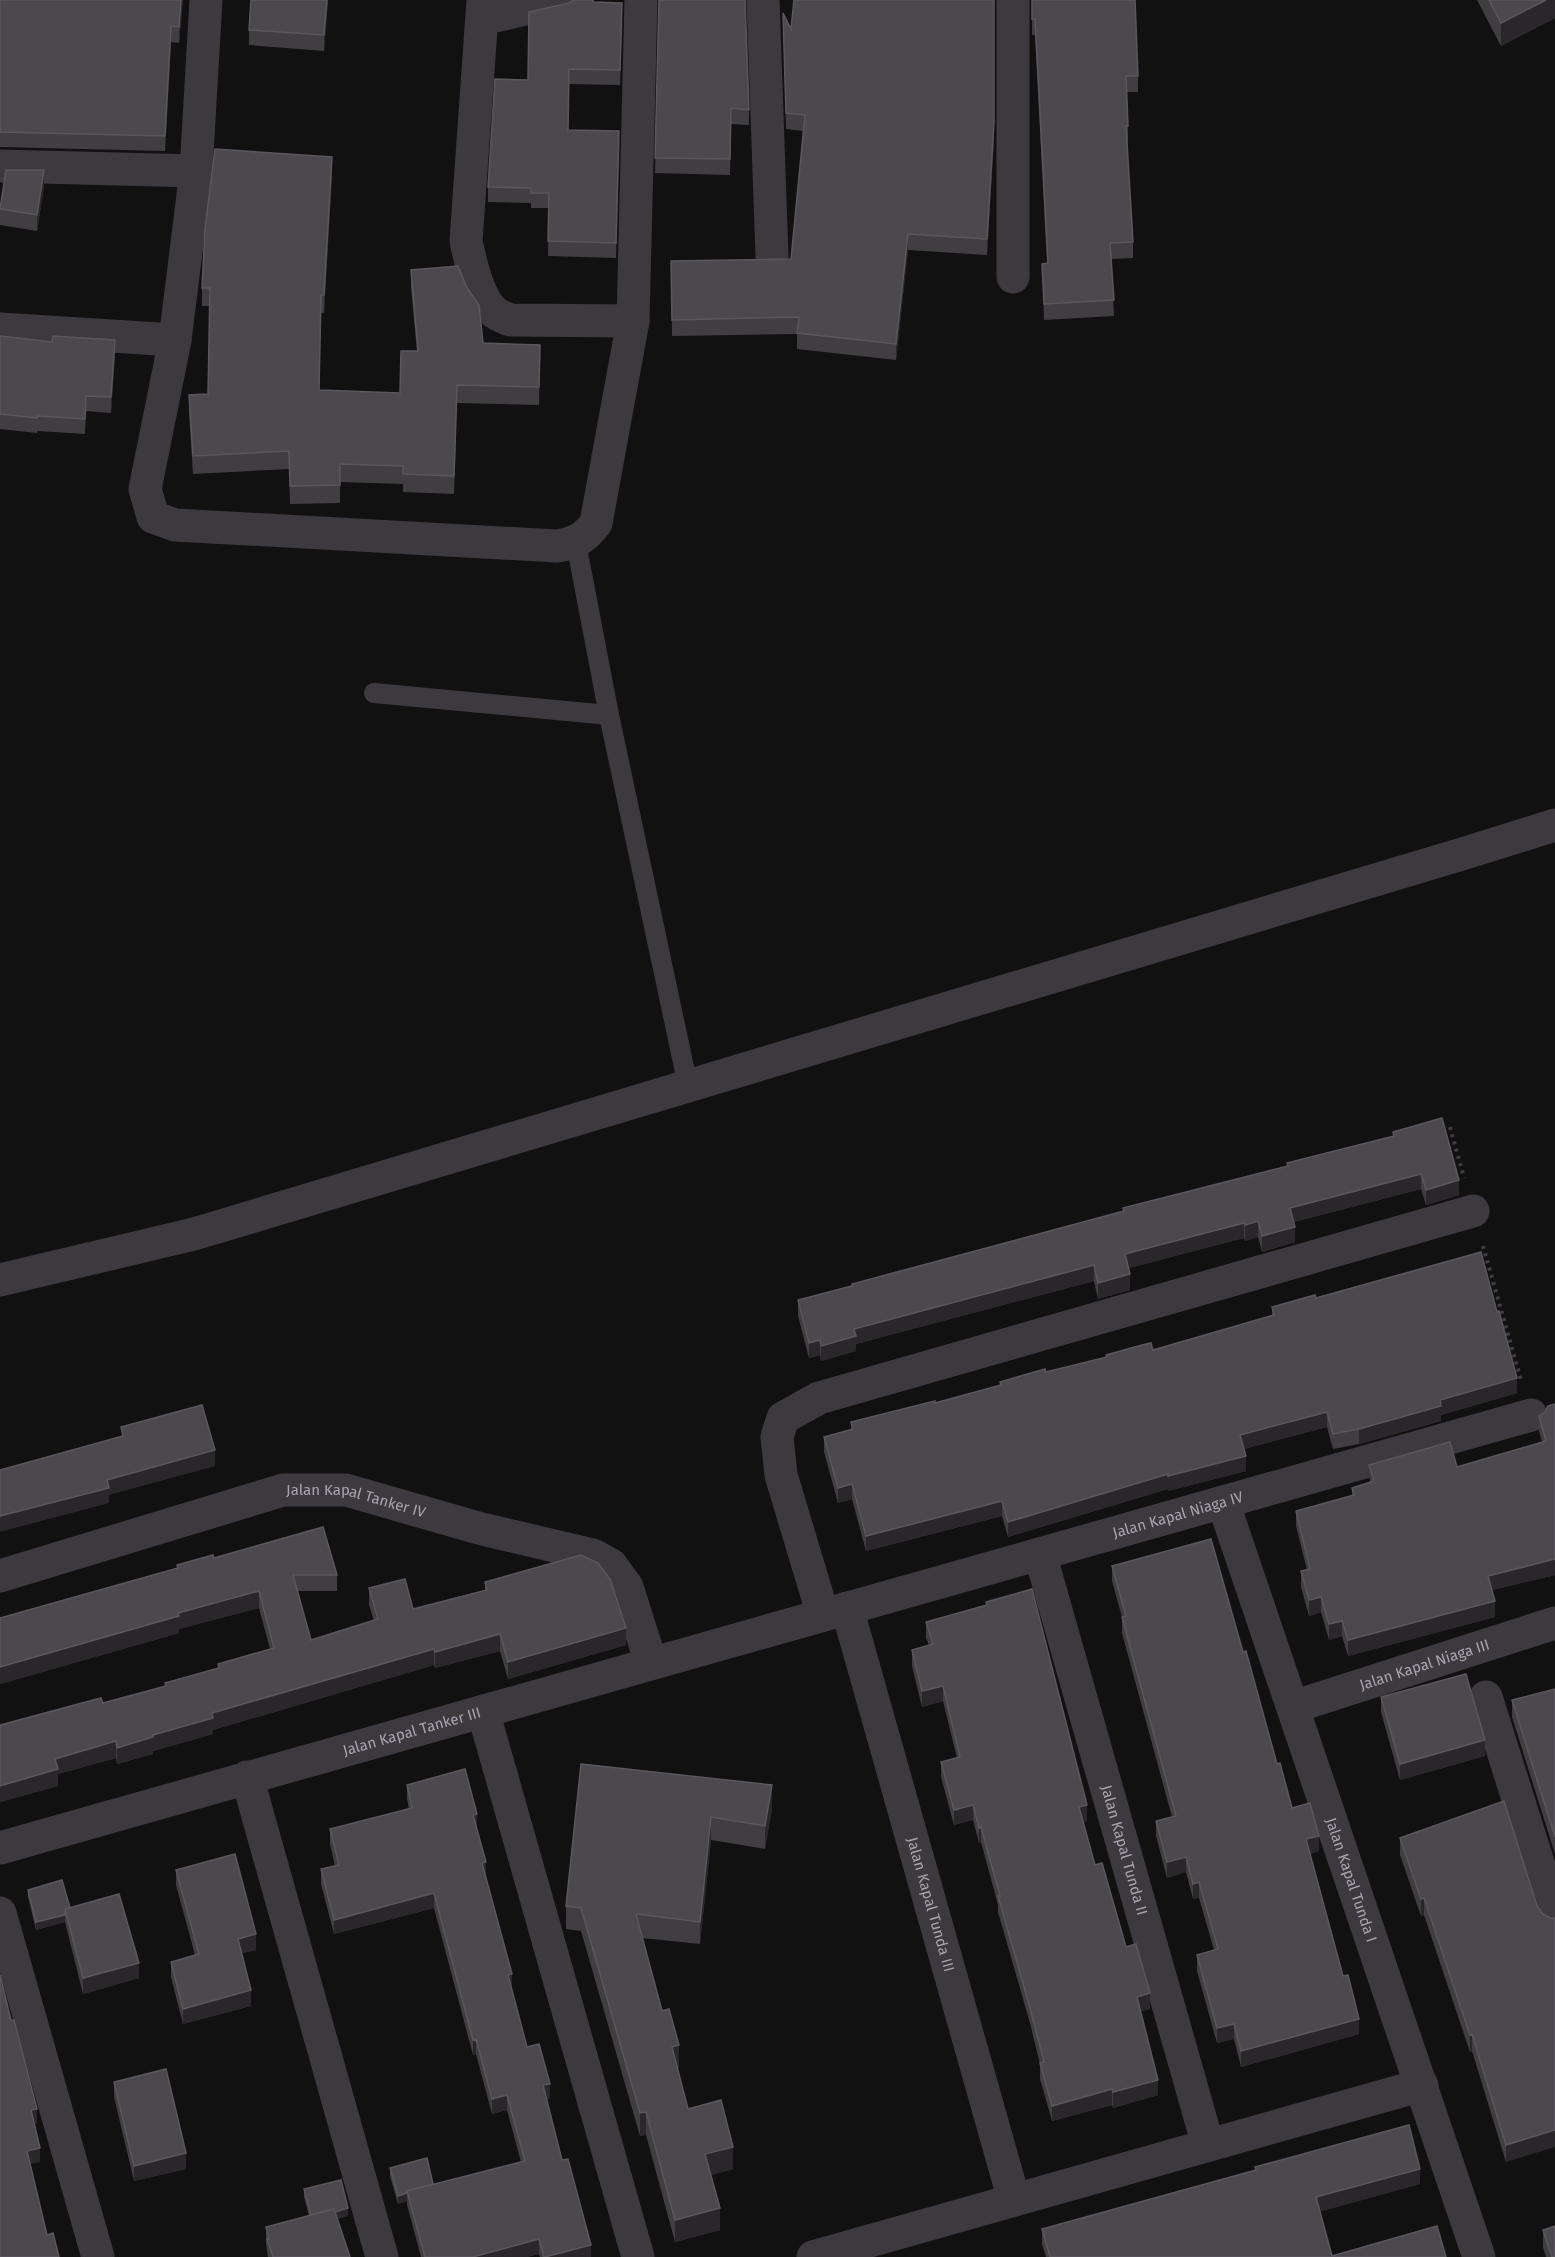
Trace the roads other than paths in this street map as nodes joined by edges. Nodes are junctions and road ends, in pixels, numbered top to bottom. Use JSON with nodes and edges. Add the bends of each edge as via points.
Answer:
{"nodes":[{"id":1,"x":206,"y":0,"type":"edge"},
{"id":2,"x":564,"y":0,"type":"edge"},
{"id":3,"x":640,"y":0,"type":"edge"},
{"id":4,"x":763,"y":0,"type":"edge"},
{"id":5,"x":1013,"y":0,"type":"edge"},
{"id":6,"x":483,"y":9,"type":"edge"},
{"id":7,"x":0,"y":166,"type":"edge"},
{"id":8,"x":196,"y":171,"type":"junction"},
{"id":9,"x":772,"y":256,"type":"dead end"},
{"id":10,"x":1013,"y":277,"type":"dead end"},
{"id":11,"x":633,"y":321,"type":"junction"},
{"id":12,"x":0,"y":329,"type":"edge"},
{"id":13,"x":175,"y":340,"type":"junction"},
{"id":14,"x":576,"y":543,"type":"junction"},
{"id":15,"x":374,"y":693,"type":"dead end"},
{"id":16,"x":609,"y":715,"type":"junction"},
{"id":17,"x":1555,"y":825,"type":"edge"},
{"id":18,"x":688,"y":1086,"type":"junction"},
{"id":19,"x":1473,"y":1210,"type":"road end"},
{"id":20,"x":0,"y":1280,"type":"edge"},
{"id":21,"x":1531,"y":1415,"type":"road end"},
{"id":22,"x":1223,"y":1502,"type":"junction"},
{"id":23,"x":1040,"y":1554,"type":"junction"},
{"id":24,"x":0,"y":1576,"type":"edge"},
{"id":25,"x":835,"y":1611,"type":"junction"},
{"id":26,"x":1555,"y":1623,"type":"edge"},
{"id":27,"x":651,"y":1663,"type":"junction"},
{"id":28,"x":1486,"y":1697,"type":"dead end"},
{"id":29,"x":1293,"y":1707,"type":"junction"},
{"id":30,"x":483,"y":1711,"type":"junction"},
{"id":31,"x":246,"y":1778,"type":"junction"},
{"id":32,"x":0,"y":1848,"type":"edge"},
{"id":33,"x":1545,"y":1855,"type":"edge"},
{"id":34,"x":0,"y":1912,"type":"edge"},
{"id":35,"x":1555,"y":1917,"type":"edge"},
{"id":36,"x":1422,"y":2085,"type":"junction"},
{"id":37,"x":1208,"y":2145,"type":"junction"},
{"id":38,"x":1014,"y":2200,"type":"junction"},
{"id":39,"x":98,"y":2257,"type":"edge"},
{"id":40,"x":382,"y":2257,"type":"edge"},
{"id":41,"x":638,"y":2257,"type":"edge"},
{"id":42,"x":813,"y":2257,"type":"edge"},
{"id":43,"x":1479,"y":2257,"type":"edge"}],
"edges":[{"from":1,"to":8,"type":"street"},
{"from":2,"to":6,"type":"street"},
{"from":3,"to":11,"type":"street"},
{"from":4,"to":9,"type":"street"},
{"from":5,"to":10,"type":"street"},
{"from":6,"to":11,"type":"street","via":[[466,241],[482,294],[493,312],[510,320]]},
{"from":7,"to":8,"type":"street"},
{"from":8,"to":13,"type":"street"},
{"from":11,"to":14,"type":"street","via":[[601,506],[596,523]]},
{"from":12,"to":13,"type":"street"},
{"from":13,"to":14,"type":"street","via":[[145,489],[153,517],[174,525],[556,546]]},
{"from":14,"to":16,"type":"lane"},
{"from":15,"to":16,"type":"lane"},
{"from":16,"to":18,"type":"lane"},
{"from":17,"to":18,"type":"street"},
{"from":18,"to":20,"type":"street","via":[[194,1234]]},
{"from":19,"to":25,"type":"street","name":"Jalan Kapal Tunda III","via":[[819,1398],[783,1418],[777,1437],[781,1475]]},
{"from":21,"to":22,"type":"street","name":"Jalan Kapal Niaga IV"},
{"from":22,"to":23,"type":"street","name":"Jalan Kapal Niaga IV"},
{"from":22,"to":29,"type":"street","name":"Jalan Kapal Tunda I"},
{"from":23,"to":25,"type":"street","name":"Jalan Kapal Niaga IV"},
{"from":23,"to":37,"type":"street","name":"Jalan Kapal Tunda II"},
{"from":24,"to":27,"type":"street","name":"Jalan Kapal Tanker IV","via":[[284,1490],[346,1490],[593,1555],[611,1565],[627,1587]]},
{"from":25,"to":27,"type":"street","name":"Jalan Kapal Tanker III"},
{"from":25,"to":38,"type":"street","name":"Jalan Kapal Tunda III"},
{"from":26,"to":29,"type":"street","name":"Jalan Kapal Niaga III"},
{"from":27,"to":30,"type":"street","name":"Jalan Kapal Tanker III"},
{"from":28,"to":33,"type":"street"},
{"from":29,"to":36,"type":"street","name":"Jalan Kapal Tunda I"},
{"from":30,"to":31,"type":"street","name":"Jalan Kapal Tanker III"},
{"from":30,"to":41,"type":"street"},
{"from":31,"to":32,"type":"street","name":"Jalan Kapal Tanker III"},
{"from":31,"to":40,"type":"street"},
{"from":33,"to":35,"type":"street"},
{"from":34,"to":39,"type":"street"},
{"from":36,"to":37,"type":"street"},
{"from":36,"to":43,"type":"street","name":"Jalan Kapal Tunda I"},
{"from":37,"to":38,"type":"street"},
{"from":38,"to":42,"type":"street"}]}
